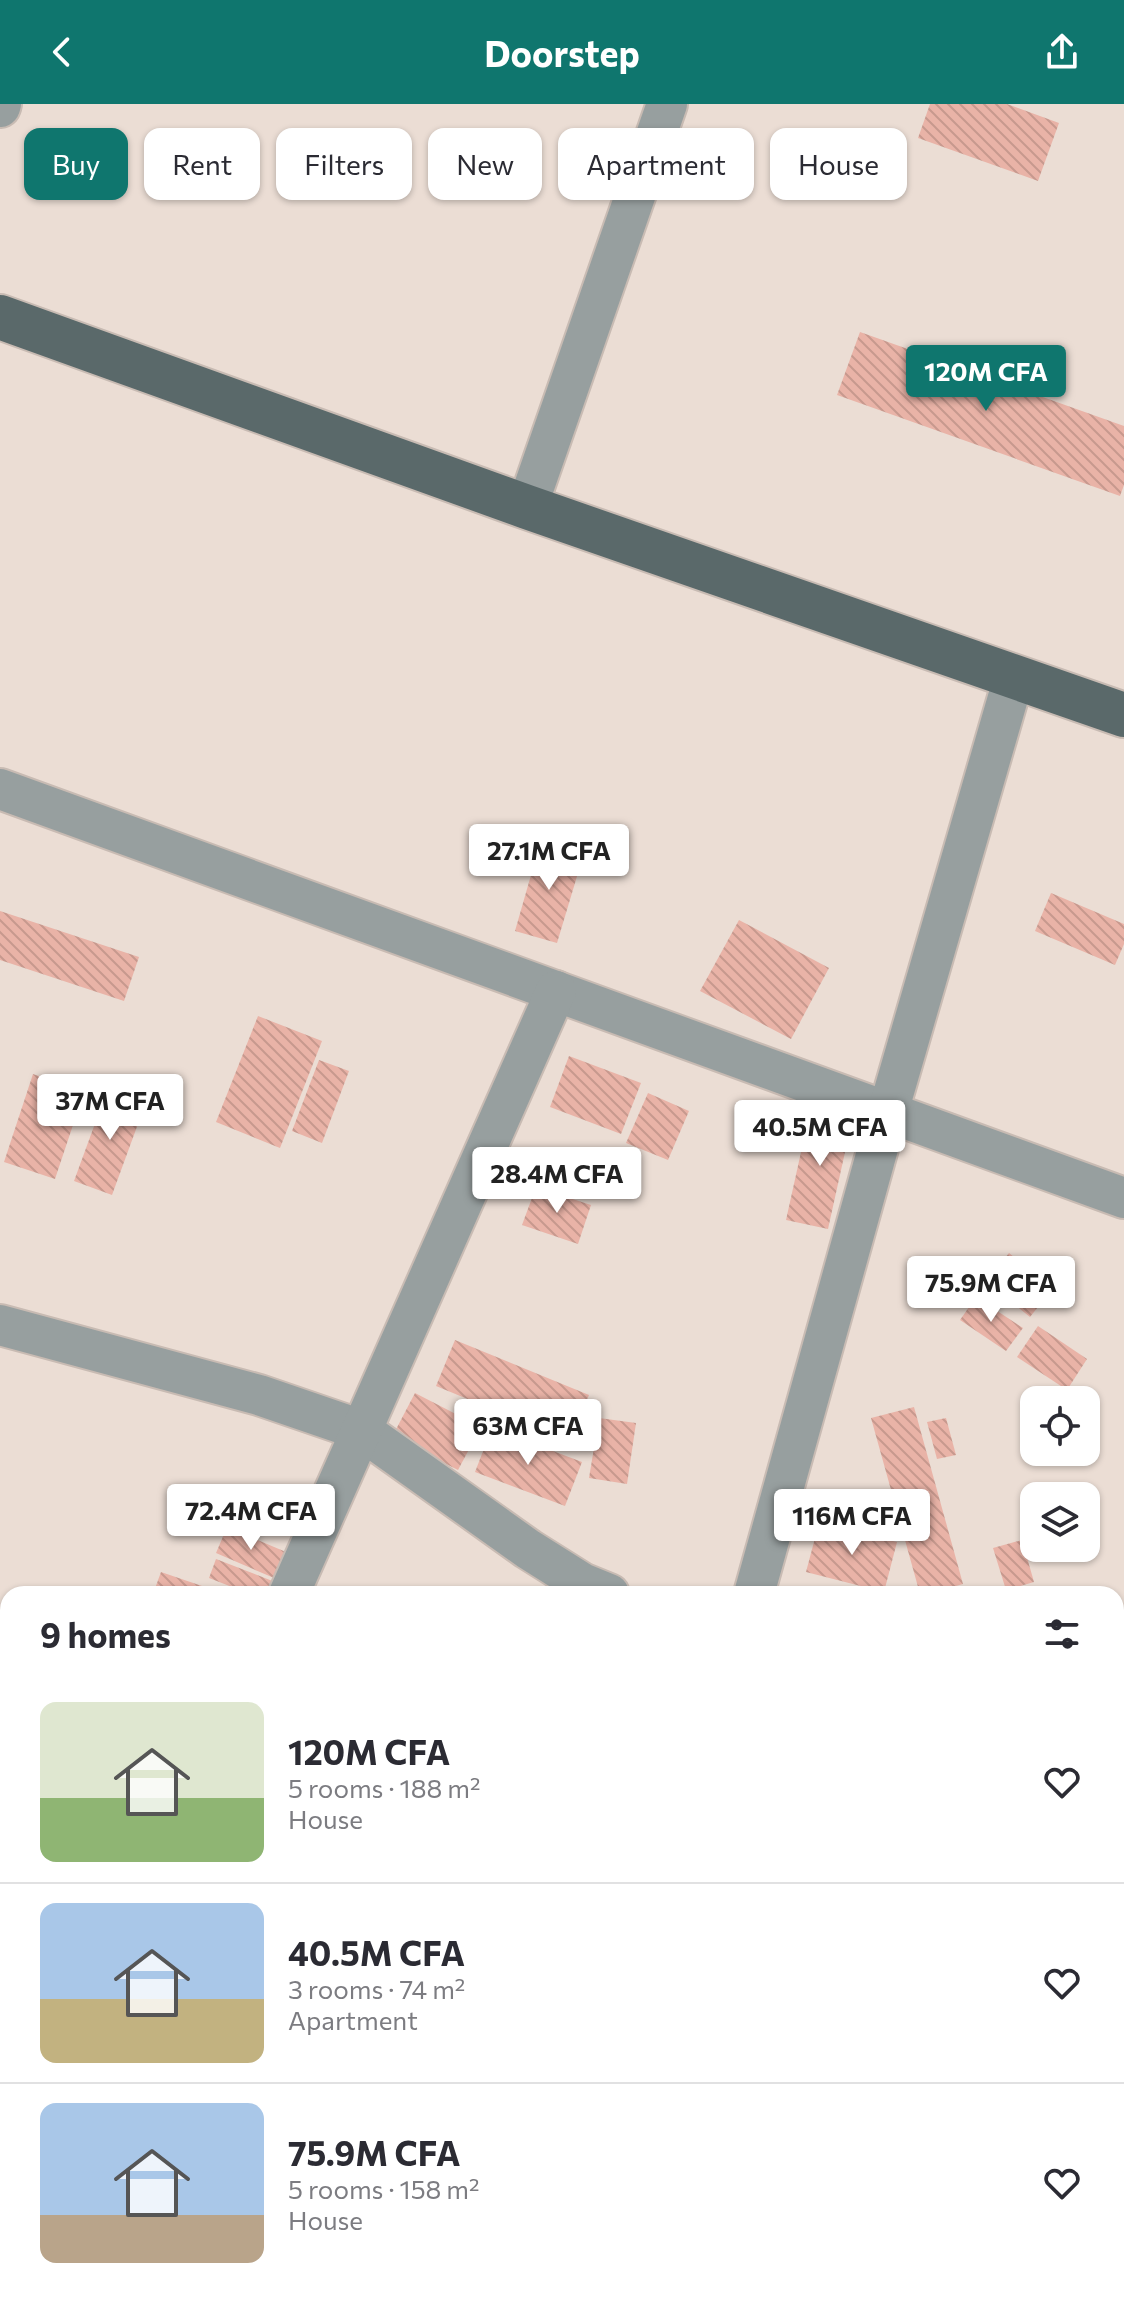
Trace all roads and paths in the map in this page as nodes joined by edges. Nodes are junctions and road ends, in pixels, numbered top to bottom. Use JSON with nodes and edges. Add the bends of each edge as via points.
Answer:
{"nodes":[{"id":1,"x":667,"y":104,"type":"edge"},
{"id":2,"x":0,"y":317,"type":"edge"},
{"id":3,"x":527,"y":507,"type":"junction"},
{"id":4,"x":1014,"y":677,"type":"junction"},
{"id":5,"x":1124,"y":715,"type":"edge"},
{"id":6,"x":0,"y":789,"type":"edge"},
{"id":7,"x":556,"y":991,"type":"junction"},
{"id":8,"x":888,"y":1112,"type":"junction"},
{"id":9,"x":1124,"y":1198,"type":"edge"},
{"id":10,"x":0,"y":1325,"type":"edge"},
{"id":11,"x":361,"y":1430,"type":"junction"},
{"id":12,"x":293,"y":1586,"type":"edge"},
{"id":13,"x":589,"y":1586,"type":"edge"},
{"id":14,"x":756,"y":1586,"type":"edge"}],
"edges":[{"from":1,"to":3,"type":"street"},
{"from":2,"to":3,"type":"main road"},
{"from":3,"to":4,"type":"main road"},
{"from":4,"to":5,"type":"main road"},
{"from":4,"to":8,"type":"street"},
{"from":6,"to":7,"type":"street"},
{"from":7,"to":8,"type":"street"},
{"from":7,"to":11,"type":"street"},
{"from":8,"to":9,"type":"street"},
{"from":8,"to":14,"type":"street"},
{"from":10,"to":11,"type":"street","via":[[259,1395]]},
{"from":11,"to":12,"type":"street"},
{"from":11,"to":13,"type":"street","via":[[528,1549]]}]}
